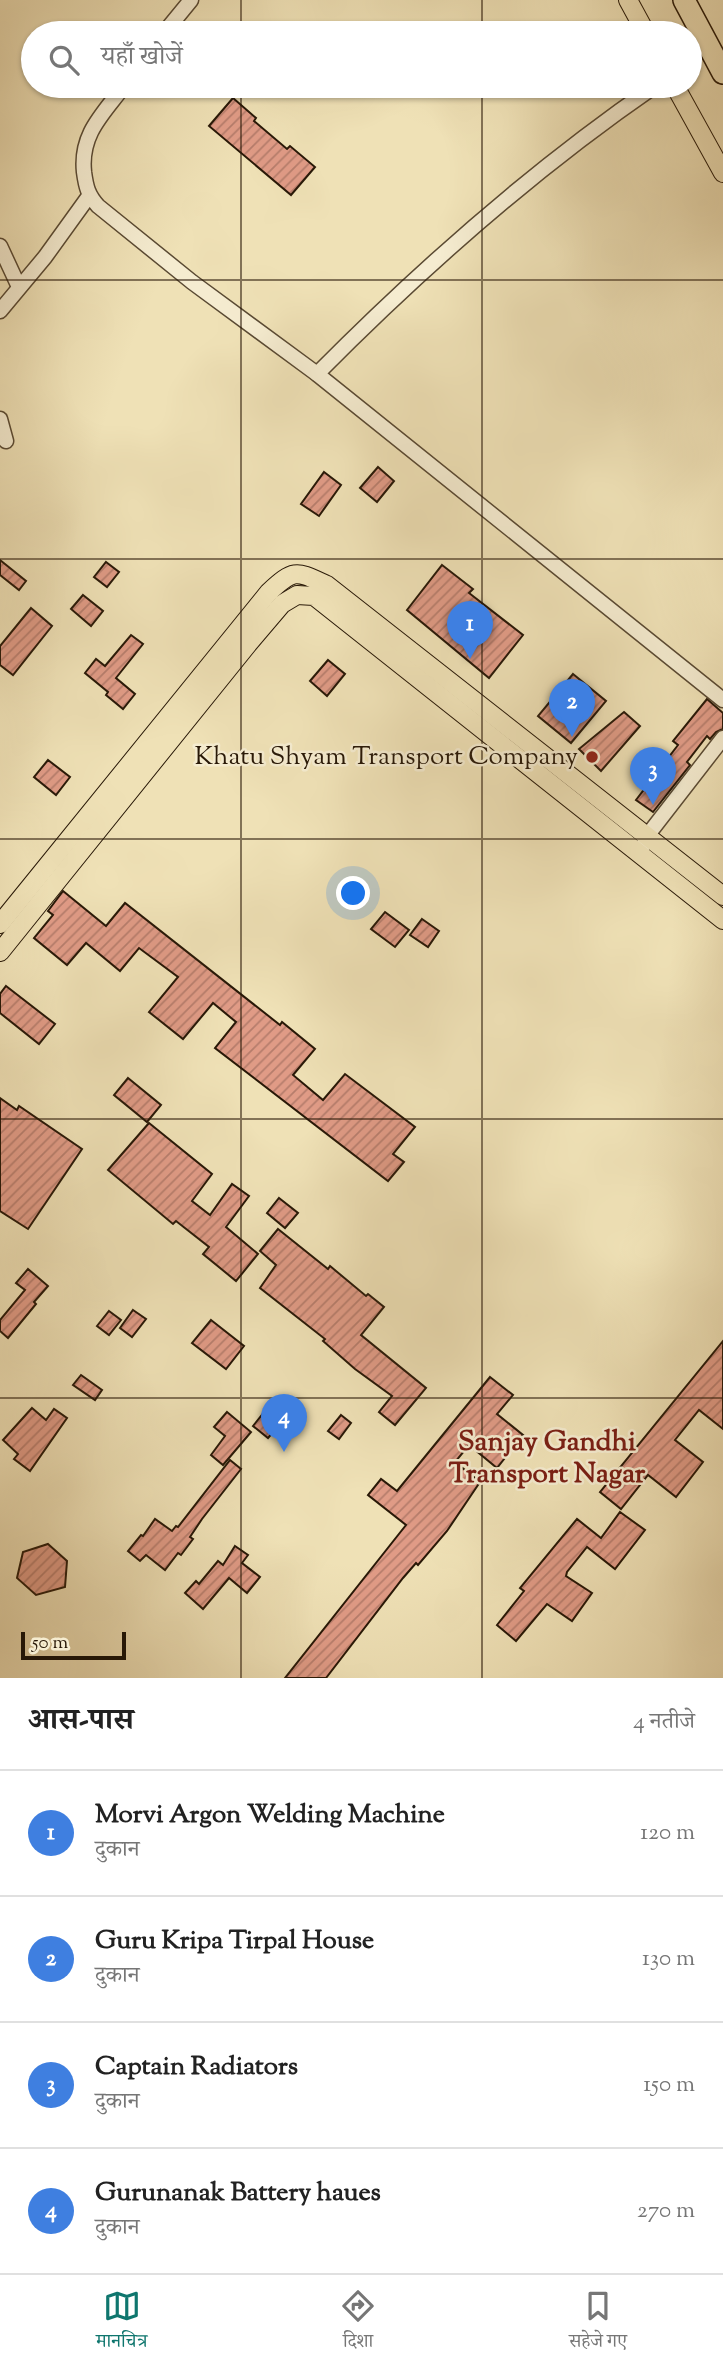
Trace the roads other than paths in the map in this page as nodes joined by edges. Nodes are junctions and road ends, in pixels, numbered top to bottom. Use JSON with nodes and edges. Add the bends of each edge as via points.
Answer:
{"nodes":[{"id":1,"x":191,"y":0,"type":"edge"},
{"id":2,"x":628,"y":0,"type":"edge"},
{"id":3,"x":684,"y":0,"type":"edge"},
{"id":4,"x":174,"y":21,"type":"edge"},
{"id":5,"x":639,"y":21,"type":"edge"},
{"id":6,"x":695,"y":21,"type":"edge"},
{"id":7,"x":702,"y":34,"type":"edge"},
{"id":8,"x":723,"y":73,"type":"edge"},
{"id":9,"x":116,"y":98,"type":"edge"},
{"id":10,"x":638,"y":98,"type":"edge"},
{"id":11,"x":682,"y":98,"type":"edge"},
{"id":12,"x":723,"y":173,"type":"edge"},
{"id":13,"x":89,"y":196,"type":"junction"},
{"id":14,"x":0,"y":246,"type":"edge"},
{"id":15,"x":19,"y":287,"type":"junction"},
{"id":16,"x":0,"y":310,"type":"edge"},
{"id":17,"x":317,"y":374,"type":"junction"},
{"id":18,"x":0,"y":419,"type":"edge"},
{"id":19,"x":6,"y":441,"type":"dead end"},
{"id":20,"x":723,"y":700,"type":"edge"},
{"id":21,"x":723,"y":738,"type":"edge"},
{"id":22,"x":647,"y":836,"type":"junction"},
{"id":23,"x":640,"y":853,"type":"junction"},
{"id":24,"x":723,"y":896,"type":"edge"},
{"id":25,"x":723,"y":920,"type":"edge"},
{"id":26,"x":0,"y":924,"type":"edge"},
{"id":27,"x":0,"y":952,"type":"edge"}],
"edges":[{"from":1,"to":4,"type":"street"},
{"from":2,"to":5,"type":"main road"},
{"from":3,"to":6,"type":"highway"},
{"from":7,"to":8,"type":"highway"},
{"from":9,"to":13,"type":"street","via":[[86,140],[83,163]]},
{"from":10,"to":17,"type":"street","via":[[470,230],[391,299]]},
{"from":11,"to":12,"type":"main road"},
{"from":13,"to":15,"type":"street"},
{"from":13,"to":17,"type":"street","via":[[192,282]]},
{"from":14,"to":15,"type":"street"},
{"from":15,"to":16,"type":"street"},
{"from":17,"to":20,"type":"street"},
{"from":18,"to":19,"type":"street"},
{"from":21,"to":22,"type":"street"},
{"from":22,"to":23,"type":"street"},
{"from":22,"to":24,"type":"main road"},
{"from":22,"to":26,"type":"main road","via":[[327,585],[301,573],[286,576],[269,592]]},
{"from":23,"to":25,"type":"main road"},
{"from":23,"to":27,"type":"main road","via":[[313,596],[297,595],[282,604],[248,644]]}]}
